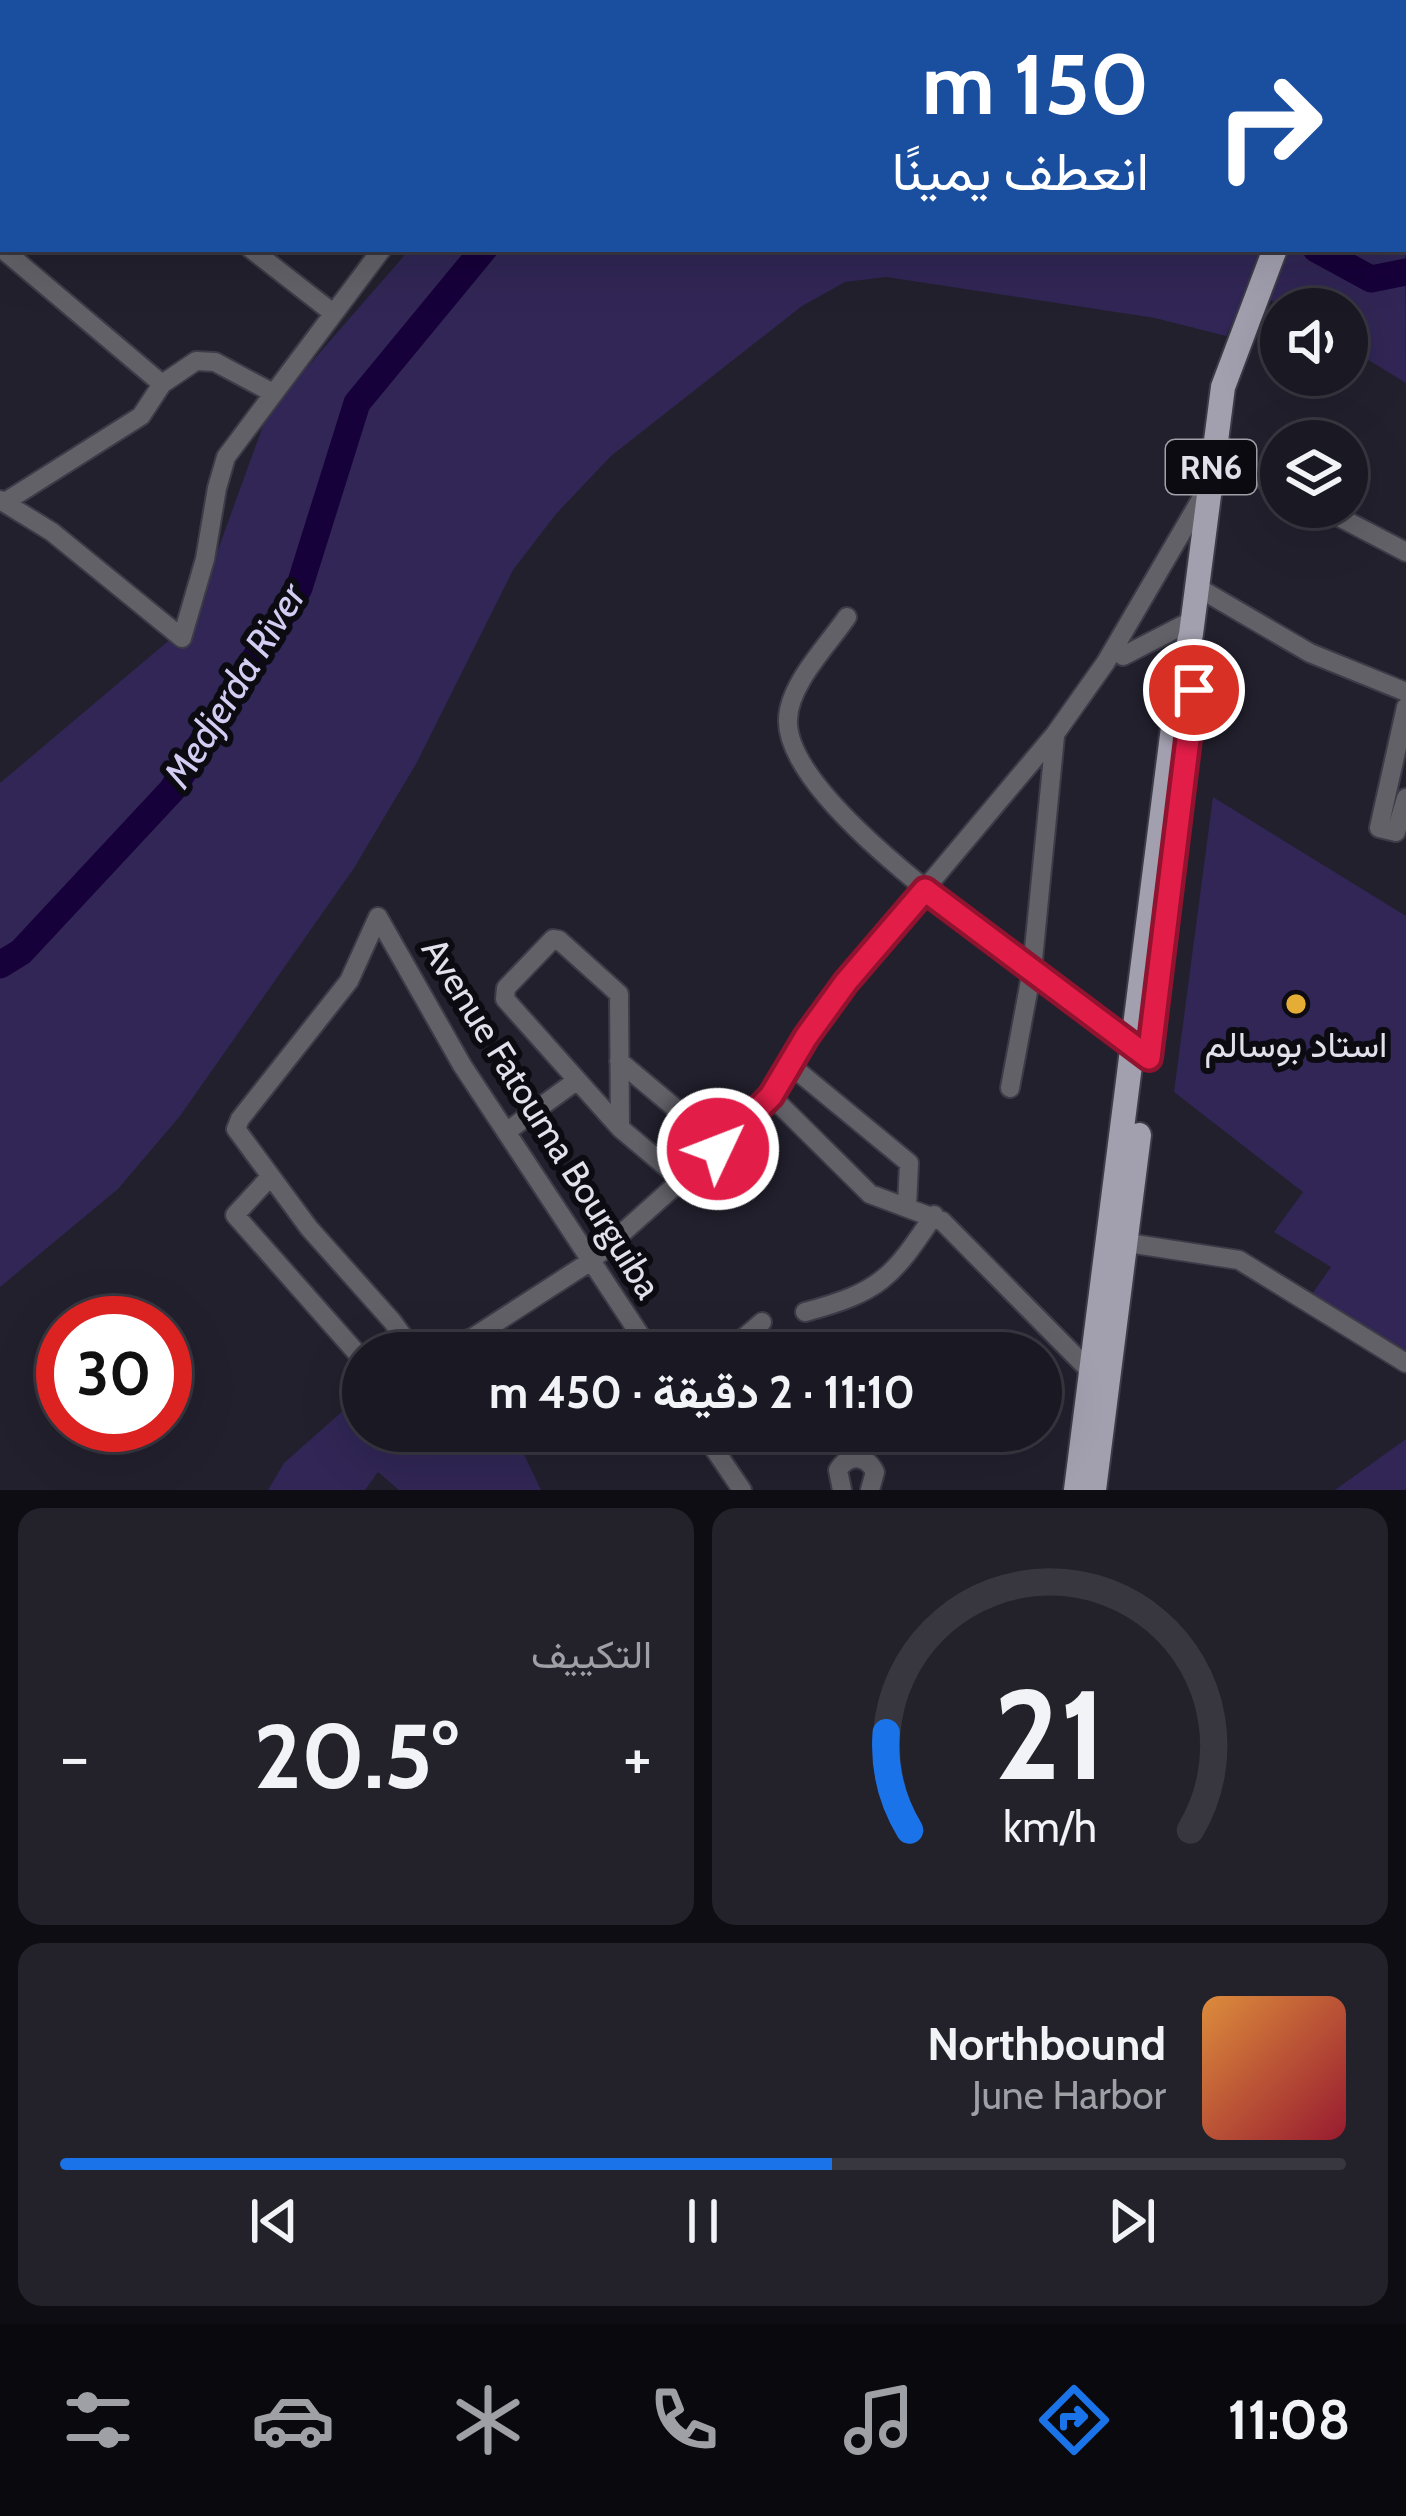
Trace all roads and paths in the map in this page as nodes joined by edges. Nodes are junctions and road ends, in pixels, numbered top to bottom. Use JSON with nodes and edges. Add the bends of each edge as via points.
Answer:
{"nodes":[{"id":1,"x":5,"y":252,"type":"edge"},
{"id":2,"x":254,"y":252,"type":"edge"},
{"id":3,"x":1274,"y":252,"type":"edge"},
{"id":4,"x":369,"y":254,"type":"edge"},
{"id":5,"x":332,"y":313,"type":"junction"},
{"id":6,"x":162,"y":384,"type":"junction"},
{"id":7,"x":272,"y":392,"type":"junction"},
{"id":8,"x":1213,"y":455,"type":"junction"},
{"id":9,"x":1260,"y":478,"type":"edge"},
{"id":10,"x":1209,"y":486,"type":"junction"},
{"id":11,"x":3,"y":501,"type":"edge"},
{"id":12,"x":1360,"y":528,"type":"edge"},
{"id":13,"x":1406,"y":552,"type":"edge"},
{"id":14,"x":1197,"y":587,"type":"junction"},
{"id":15,"x":847,"y":617,"type":"dead end"},
{"id":16,"x":1192,"y":627,"type":"junction"},
{"id":17,"x":1124,"y":656,"type":"dead end"},
{"id":18,"x":1406,"y":692,"type":"edge"},
{"id":19,"x":1406,"y":706,"type":"edge"},
{"id":20,"x":1055,"y":734,"type":"junction"},
{"id":21,"x":1406,"y":798,"type":"edge"},
{"id":22,"x":925,"y":890,"type":"junction"},
{"id":23,"x":1032,"y":970,"type":"junction"},
{"id":24,"x":1141,"y":1054,"type":"junction"},
{"id":25,"x":619,"y":1061,"type":"junction"},
{"id":26,"x":789,"y":1064,"type":"junction"},
{"id":27,"x":576,"y":1081,"type":"junction"},
{"id":28,"x":1010,"y":1088,"type":"dead end"},
{"id":29,"x":771,"y":1096,"type":"junction"},
{"id":30,"x":688,"y":1118,"type":"dead end"},
{"id":31,"x":620,"y":1128,"type":"junction"},
{"id":32,"x":506,"y":1132,"type":"junction"},
{"id":33,"x":270,"y":1177,"type":"junction"},
{"id":34,"x":683,"y":1181,"type":"junction"},
{"id":35,"x":1124,"y":1188,"type":"junction"},
{"id":36,"x":907,"y":1206,"type":"junction"},
{"id":37,"x":934,"y":1215,"type":"junction"},
{"id":38,"x":1128,"y":1243,"type":"junction"},
{"id":39,"x":591,"y":1261,"type":"junction"},
{"id":40,"x":805,"y":1312,"type":"dead end"},
{"id":41,"x":762,"y":1322,"type":"dead end"},
{"id":42,"x":395,"y":1332,"type":"edge"},
{"id":43,"x":481,"y":1332,"type":"edge"},
{"id":44,"x":632,"y":1332,"type":"edge"},
{"id":45,"x":751,"y":1332,"type":"edge"},
{"id":46,"x":342,"y":1336,"type":"edge"},
{"id":47,"x":1406,"y":1363,"type":"edge"},
{"id":48,"x":1098,"y":1378,"type":"junction"},
{"id":49,"x":716,"y":1452,"type":"edge"},
{"id":50,"x":1085,"y":1487,"type":"edge"},
{"id":51,"x":742,"y":1490,"type":"edge"},
{"id":52,"x":842,"y":1490,"type":"edge"},
{"id":53,"x":870,"y":1490,"type":"edge"}],
"edges":[{"from":1,"to":6,"type":"street"},
{"from":2,"to":5,"type":"street"},
{"from":3,"to":8,"type":"main road","number":"RN6","via":[[1223,387]]},
{"from":4,"to":5,"type":"street"},
{"from":5,"to":7,"type":"street"},
{"from":6,"to":7,"type":"street","via":[[207,359]]},
{"from":6,"to":11,"type":"street","via":[[141,416]]},
{"from":7,"to":11,"type":"street","via":[[220,470],[182,638]]},
{"from":8,"to":9,"type":"street"},
{"from":8,"to":10,"type":"main road","number":"RN6"},
{"from":10,"to":14,"type":"main road","number":"RN6"},
{"from":10,"to":20,"type":"street"},
{"from":12,"to":13,"type":"street"},
{"from":14,"to":16,"type":"main road","number":"RN6"},
{"from":14,"to":18,"type":"street","via":[[1310,653]]},
{"from":15,"to":22,"type":"street","via":[[792,701],[788,732],[834,806]]},
{"from":16,"to":17,"type":"street"},
{"from":16,"to":24,"type":"main road","number":"RN6","via":[[1194,690]]},
{"from":19,"to":21,"type":"street","via":[[1379,828],[1396,832]]},
{"from":20,"to":22,"type":"street"},
{"from":20,"to":23,"type":"street"},
{"from":22,"to":23,"type":"street"},
{"from":22,"to":26,"type":"street"},
{"from":23,"to":24,"type":"street"},
{"from":23,"to":28,"type":"street"},
{"from":24,"to":35,"type":"main road","number":"RN6"},
{"from":25,"to":27,"type":"street","via":[[619,994],[553,940],[504,993]]},
{"from":25,"to":30,"type":"street"},
{"from":25,"to":31,"type":"street"},
{"from":26,"to":29,"type":"street"},
{"from":26,"to":36,"type":"street","via":[[909,1163]]},
{"from":27,"to":31,"type":"street"},
{"from":27,"to":32,"type":"street"},
{"from":29,"to":34,"type":"street"},
{"from":29,"to":36,"type":"street","via":[[870,1194]]},
{"from":31,"to":34,"type":"street"},
{"from":32,"to":33,"type":"street","name":"Avenue Fatouma Bourguiba","via":[[378,917],[349,981],[237,1125]]},
{"from":32,"to":39,"type":"street","name":"Avenue Fatouma Bourguiba"},
{"from":33,"to":42,"type":"street"},
{"from":33,"to":46,"type":"street","via":[[235,1215]]},
{"from":34,"to":39,"type":"street"},
{"from":35,"to":38,"type":"main road","number":"RN6"},
{"from":35,"to":48,"type":"main road","number":"RN6"},
{"from":36,"to":37,"type":"street"},
{"from":37,"to":40,"type":"street","via":[[888,1278],[848,1301]]},
{"from":37,"to":48,"type":"street"},
{"from":38,"to":47,"type":"street","via":[[1239,1260]]},
{"from":38,"to":48,"type":"main road","number":"RN6"},
{"from":39,"to":43,"type":"street"},
{"from":39,"to":44,"type":"street","name":"Avenue Fatouma Bourguiba"},
{"from":41,"to":45,"type":"street"},
{"from":48,"to":50,"type":"main road","number":"RN6"},
{"from":49,"to":51,"type":"street"},
{"from":52,"to":53,"type":"street","via":[[838,1470],[857,1457],[875,1472]]}]}
